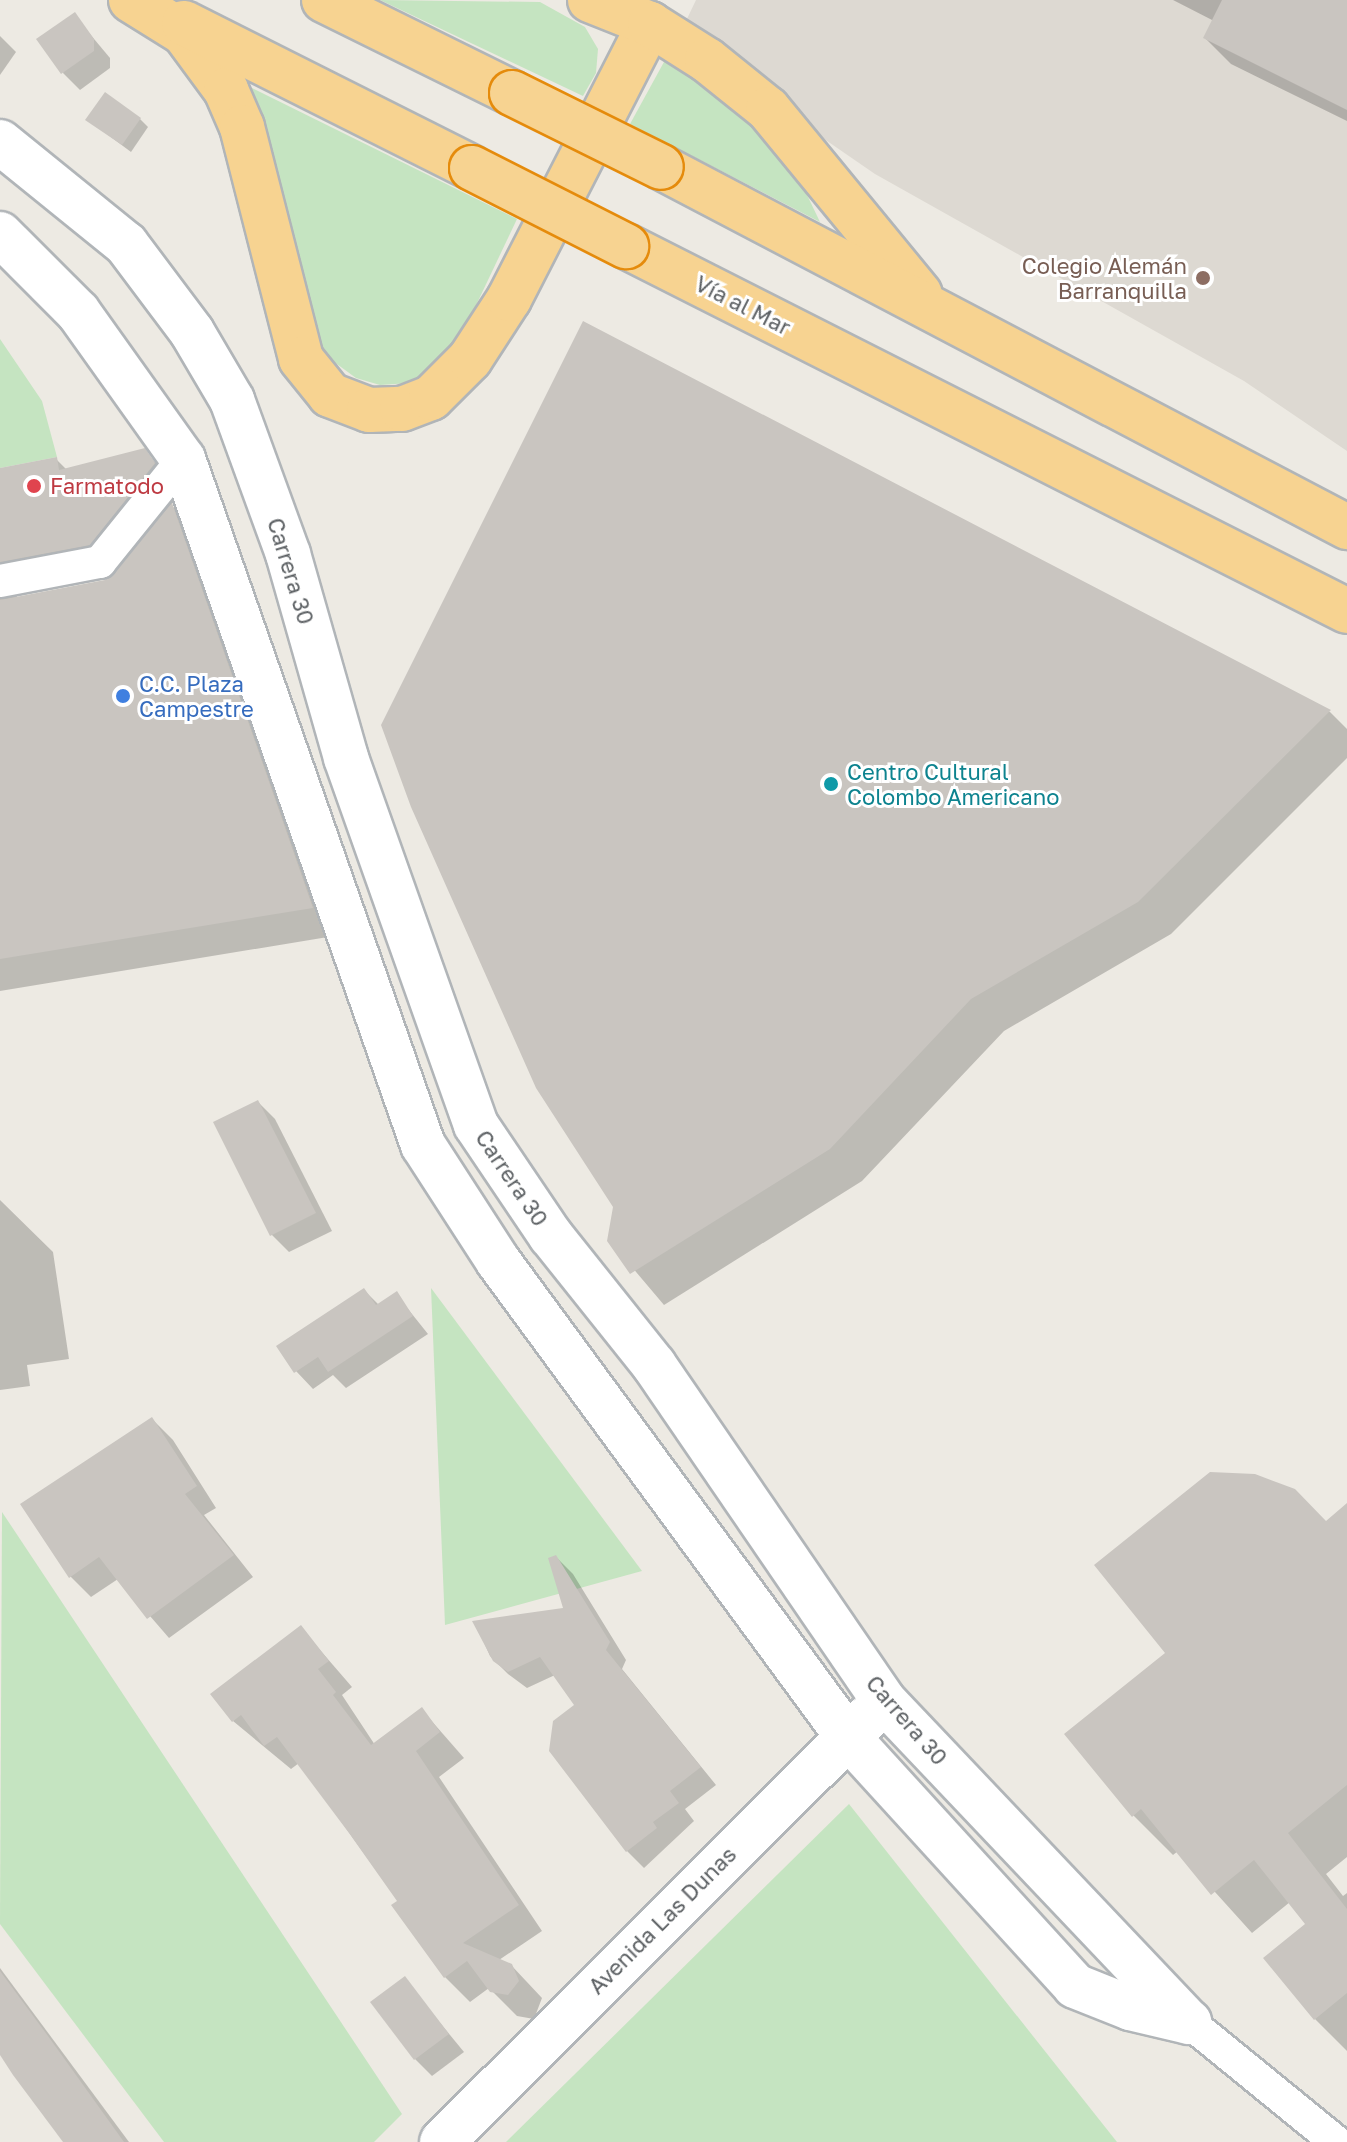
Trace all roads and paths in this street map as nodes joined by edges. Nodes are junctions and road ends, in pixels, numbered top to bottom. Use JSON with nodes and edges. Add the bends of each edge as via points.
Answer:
{"nodes":[{"id":1,"x":131,"y":0,"type":"edge"},
{"id":2,"x":139,"y":0,"type":"edge"},
{"id":3,"x":324,"y":0,"type":"edge"},
{"id":4,"x":590,"y":0,"type":"edge"},
{"id":5,"x":650,"y":24,"type":"junction"},
{"id":6,"x":0,"y":142,"type":"edge"},
{"id":7,"x":0,"y":234,"type":"edge"},
{"id":8,"x":926,"y":303,"type":"junction"},
{"id":9,"x":183,"y":459,"type":"junction"},
{"id":10,"x":1347,"y":527,"type":"edge"},
{"id":11,"x":0,"y":581,"type":"edge"},
{"id":12,"x":1347,"y":611,"type":"edge"},
{"id":13,"x":885,"y":1702,"type":"junction"},
{"id":14,"x":847,"y":1736,"type":"junction"},
{"id":15,"x":1189,"y":2022,"type":"junction"},
{"id":16,"x":442,"y":2142,"type":"edge"},
{"id":17,"x":1336,"y":2142,"type":"edge"}],
"edges":[{"from":1,"to":5,"type":"highway","via":[[184,33],[226,90],[242,127],[301,359],[330,395],[369,410],[402,409],[431,398],[470,359],[509,299]]},
{"from":2,"to":12,"type":"highway","name":"Vía al Mar","bridge":true},
{"from":3,"to":8,"type":"highway","bridge":true},
{"from":4,"to":5,"type":"highway"},
{"from":5,"to":8,"type":"highway","via":[[707,60],[768,109]]},
{"from":6,"to":13,"type":"main road","name":"Carrera 30","via":[[126,244],[192,332],[232,400],[288,554],[346,758],[476,1125],[551,1236],[654,1365]]},
{"from":7,"to":9,"type":"main road","name":"Carrera 30","via":[[78,312]]},
{"from":8,"to":10,"type":"highway"},
{"from":9,"to":11,"type":"street","via":[[100,562]]},
{"from":9,"to":14,"type":"main road","name":"Carrera 30","via":[[423,1145],[498,1261]]},
{"from":13,"to":14,"type":"main road","name":"Avenida Las Dunas"},
{"from":13,"to":15,"type":"main road","name":"Carrera 30"},
{"from":14,"to":15,"type":"main road","name":"Carrera 30","via":[[1075,1986],[1130,2008]]},
{"from":14,"to":16,"type":"main road","name":"Avenida Las Dunas"},
{"from":15,"to":17,"type":"street","name":"Carrera 30"}]}
